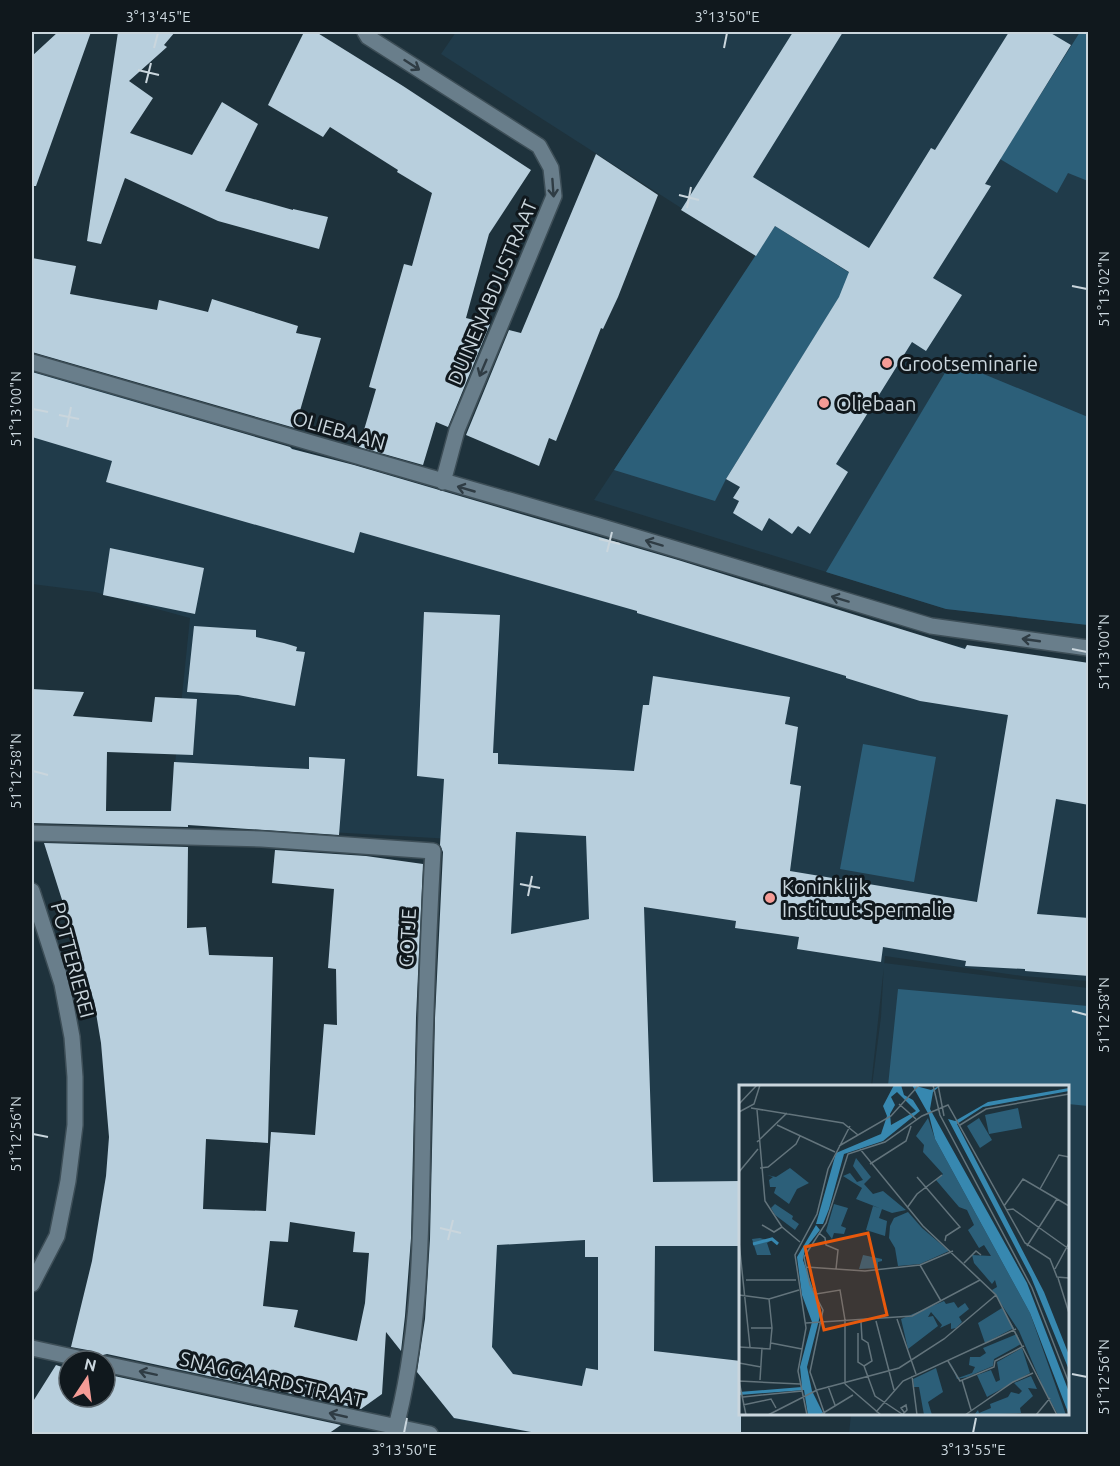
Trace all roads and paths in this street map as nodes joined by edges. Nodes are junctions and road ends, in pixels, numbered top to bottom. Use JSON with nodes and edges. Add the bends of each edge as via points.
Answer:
{"nodes":[{"id":1,"x":366,"y":32,"type":"edge"},
{"id":2,"x":32,"y":362,"type":"edge"},
{"id":3,"x":443,"y":482,"type":"junction"},
{"id":4,"x":1089,"y":648,"type":"edge"},
{"id":5,"x":32,"y":833,"type":"edge"},
{"id":6,"x":32,"y":891,"type":"edge"},
{"id":7,"x":32,"y":1284,"type":"edge"},
{"id":8,"x":32,"y":1348,"type":"edge"},
{"id":9,"x":57,"y":1354,"type":"edge"},
{"id":10,"x":117,"y":1367,"type":"edge"},
{"id":11,"x":394,"y":1431,"type":"edge"},
{"id":12,"x":430,"y":1434,"type":"edge"}],
"edges":[{"from":1,"to":3,"type":"street","name":"DUINENABDIJSTRAAT","one_way":true,"via":[[368,37],[539,146],[551,168],[554,196],[457,430]]},
{"from":2,"to":3,"type":"street","name":"OLIEBAAN"},
{"from":4,"to":3,"type":"street","name":"OLIEBAAN","one_way":true,"via":[[931,626]]},
{"from":5,"to":11,"type":"street","name":"GOTJE","via":[[262,839],[433,851],[416,1317],[406,1388]]},
{"from":6,"to":7,"type":"street","name":"POTTERIEREI","via":[[62,984],[72,1037],[75,1125],[57,1236]]},
{"from":8,"to":9,"type":"street"},
{"from":11,"to":10,"type":"street","name":"SNAGGAARDSTRAAT","one_way":true},
{"from":11,"to":12,"type":"street","name":"SNAGGAARDSTRAAT"}]}
